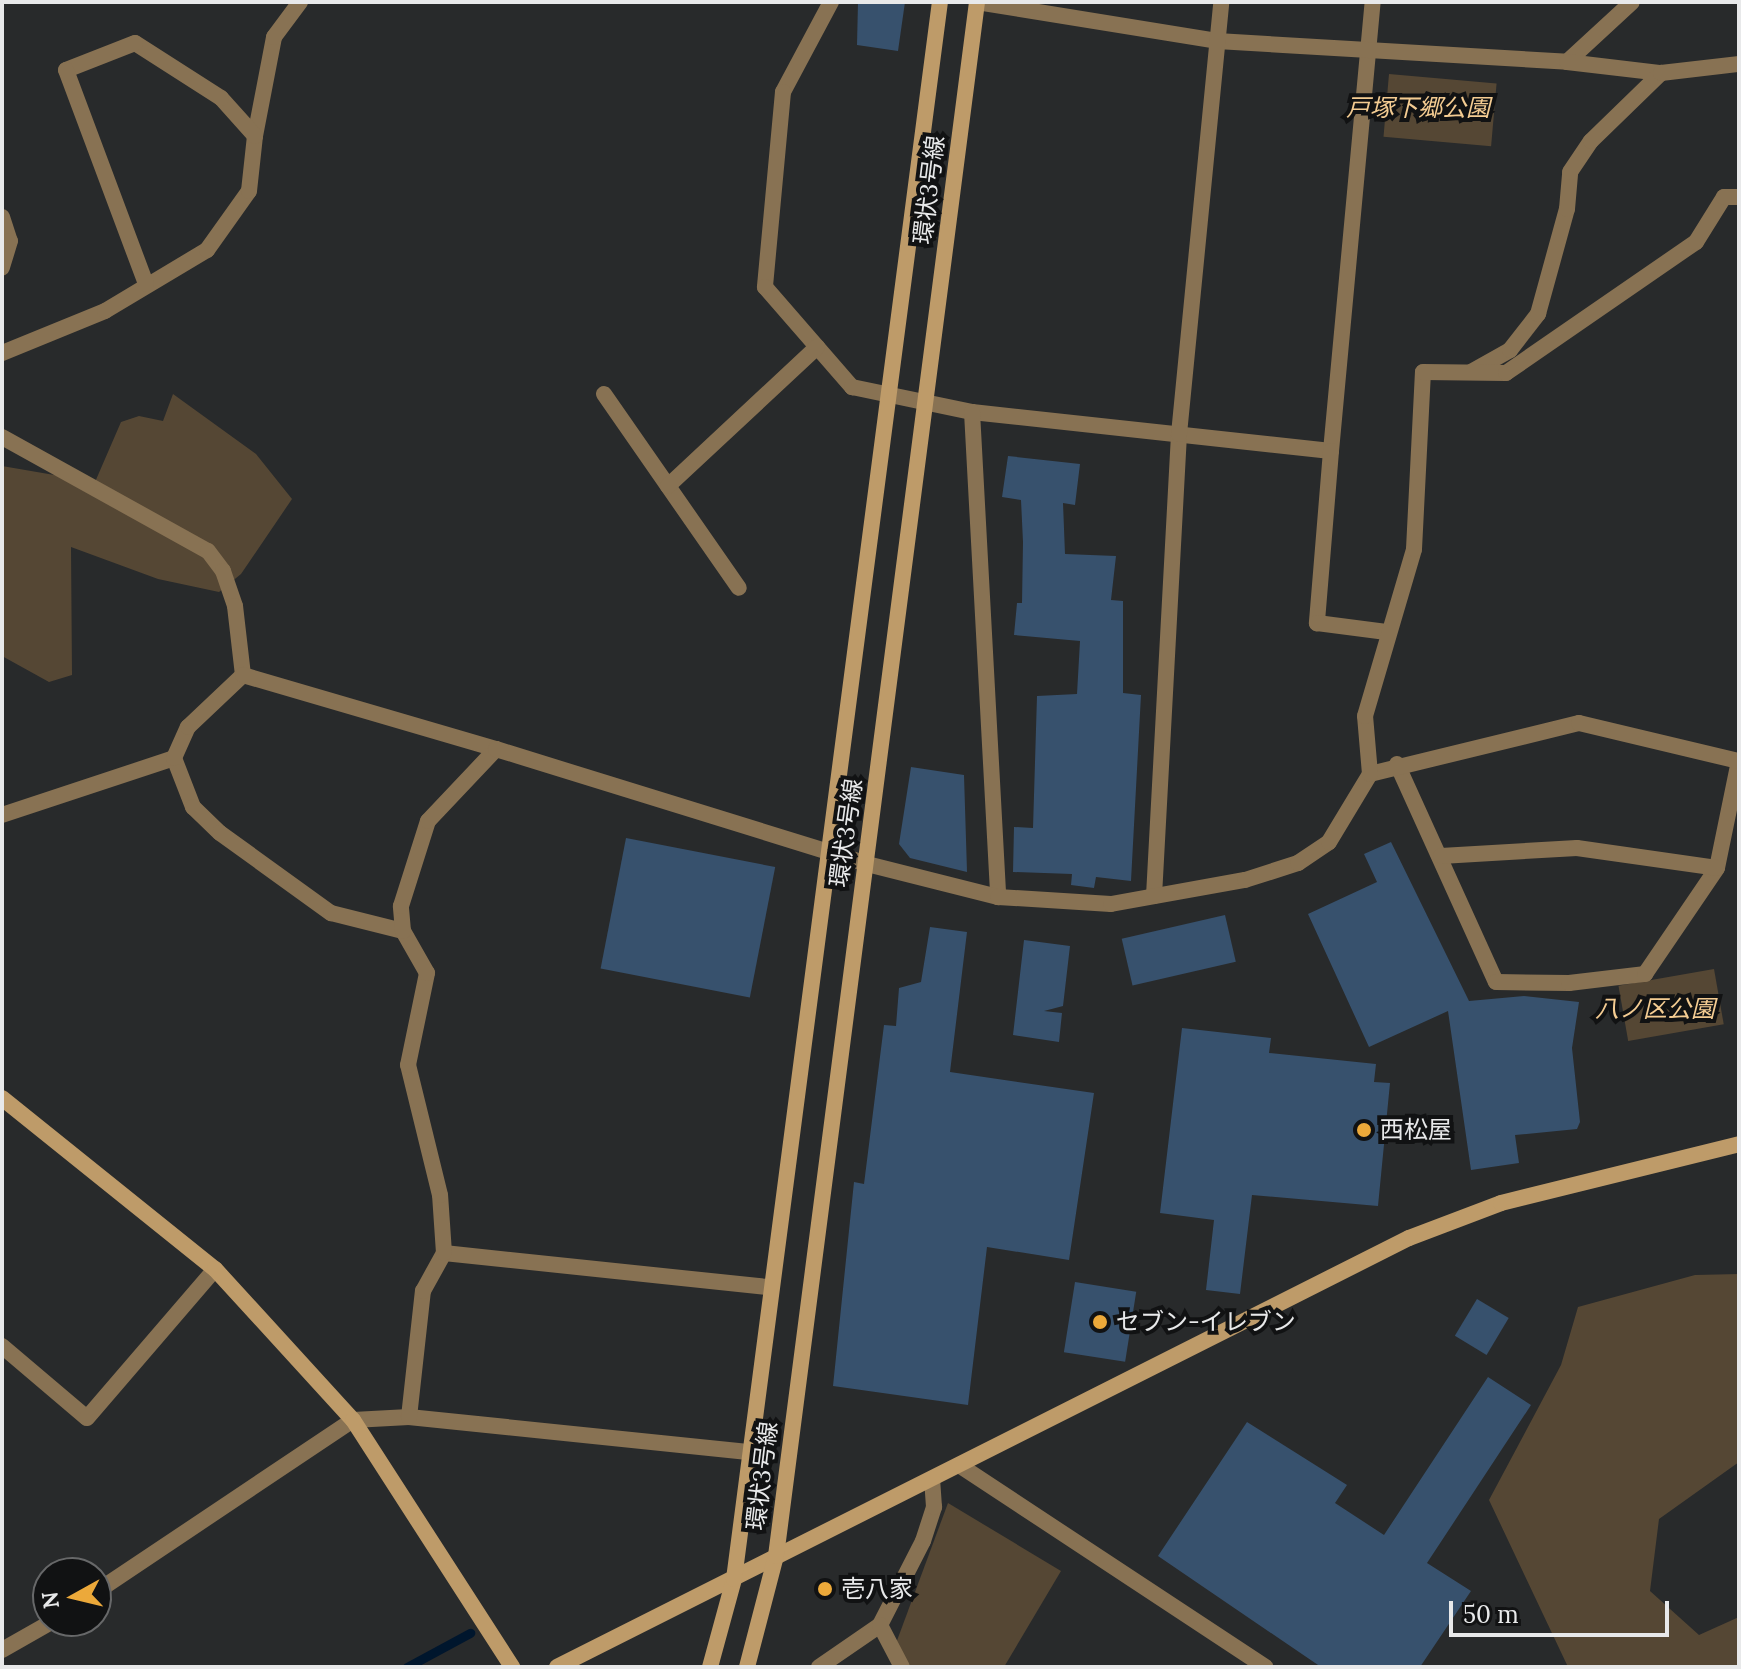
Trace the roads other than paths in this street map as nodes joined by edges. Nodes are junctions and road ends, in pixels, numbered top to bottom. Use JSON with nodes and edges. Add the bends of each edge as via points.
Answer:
{"nodes":[{"id":1,"x":300,"y":2,"type":"edge"},
{"id":2,"x":831,"y":2,"type":"edge"},
{"id":3,"x":940,"y":2,"type":"edge"},
{"id":4,"x":977,"y":2,"type":"edge"},
{"id":5,"x":1221,"y":2,"type":"edge"},
{"id":6,"x":1373,"y":2,"type":"edge"},
{"id":7,"x":1632,"y":2,"type":"edge"},
{"id":8,"x":1217,"y":41,"type":"junction"},
{"id":9,"x":1367,"y":53,"type":"junction"},
{"id":10,"x":1567,"y":62,"type":"junction"},
{"id":11,"x":1739,"y":64,"type":"edge"},
{"id":12,"x":1661,"y":73,"type":"junction"},
{"id":13,"x":255,"y":136,"type":"junction"},
{"id":14,"x":1739,"y":197,"type":"edge"},
{"id":15,"x":2,"y":217,"type":"edge"},
{"id":16,"x":2,"y":268,"type":"edge"},
{"id":17,"x":146,"y":284,"type":"junction"},
{"id":18,"x":817,"y":347,"type":"junction"},
{"id":19,"x":2,"y":353,"type":"edge"},
{"id":20,"x":1466,"y":375,"type":"junction"},
{"id":21,"x":604,"y":394,"type":"dead end"},
{"id":22,"x":892,"y":395,"type":"junction"},
{"id":23,"x":926,"y":403,"type":"junction"},
{"id":24,"x":972,"y":412,"type":"junction"},
{"id":25,"x":1179,"y":434,"type":"junction"},
{"id":26,"x":2,"y":437,"type":"edge"},
{"id":27,"x":1331,"y":451,"type":"junction"},
{"id":28,"x":668,"y":486,"type":"junction"},
{"id":29,"x":739,"y":588,"type":"dead end"},
{"id":30,"x":1386,"y":632,"type":"junction"},
{"id":31,"x":243,"y":675,"type":"junction"},
{"id":32,"x":496,"y":749,"type":"junction"},
{"id":33,"x":174,"y":758,"type":"junction"},
{"id":34,"x":1739,"y":761,"type":"edge"},
{"id":35,"x":1397,"y":764,"type":"junction"},
{"id":36,"x":1370,"y":774,"type":"junction"},
{"id":37,"x":2,"y":815,"type":"edge"},
{"id":38,"x":830,"y":852,"type":"junction"},
{"id":39,"x":1441,"y":856,"type":"junction"},
{"id":40,"x":867,"y":864,"type":"junction"},
{"id":41,"x":1717,"y":868,"type":"junction"},
{"id":42,"x":1154,"y":896,"type":"junction"},
{"id":43,"x":998,"y":897,"type":"junction"},
{"id":44,"x":403,"y":931,"type":"junction"},
{"id":45,"x":2,"y":1098,"type":"edge"},
{"id":46,"x":1739,"y":1144,"type":"edge"},
{"id":47,"x":444,"y":1253,"type":"junction"},
{"id":48,"x":215,"y":1269,"type":"junction"},
{"id":49,"x":768,"y":1287,"type":"junction"},
{"id":50,"x":2,"y":1346,"type":"edge"},
{"id":51,"x":409,"y":1417,"type":"junction"},
{"id":52,"x":353,"y":1420,"type":"junction"},
{"id":53,"x":748,"y":1452,"type":"junction"},
{"id":54,"x":959,"y":1465,"type":"junction"},
{"id":55,"x":932,"y":1479,"type":"junction"},
{"id":56,"x":776,"y":1556,"type":"junction"},
{"id":57,"x":734,"y":1579,"type":"junction"},
{"id":58,"x":112,"y":1581,"type":"edge"},
{"id":59,"x":880,"y":1625,"type":"junction"},
{"id":60,"x":32,"y":1633,"type":"edge"},
{"id":61,"x":2,"y":1650,"type":"edge"},
{"id":62,"x":512,"y":1667,"type":"edge"},
{"id":63,"x":557,"y":1667,"type":"edge"},
{"id":64,"x":710,"y":1667,"type":"edge"},
{"id":65,"x":747,"y":1667,"type":"edge"},
{"id":66,"x":819,"y":1667,"type":"edge"},
{"id":67,"x":902,"y":1667,"type":"edge"},
{"id":68,"x":1265,"y":1667,"type":"edge"}],
"edges":[{"from":1,"to":13,"type":"street","via":[[274,37]]},
{"from":2,"to":18,"type":"street","via":[[783,92],[765,287]]},
{"from":3,"to":22,"type":"street","name":"環状3号線"},
{"from":4,"to":8,"type":"street"},
{"from":4,"to":23,"type":"street","name":"環状3号線"},
{"from":5,"to":8,"type":"street"},
{"from":6,"to":9,"type":"street"},
{"from":7,"to":10,"type":"street"},
{"from":8,"to":9,"type":"street"},
{"from":8,"to":25,"type":"street"},
{"from":9,"to":10,"type":"street"},
{"from":9,"to":27,"type":"street"},
{"from":10,"to":12,"type":"street"},
{"from":11,"to":12,"type":"street"},
{"from":12,"to":20,"type":"street","via":[[1591,141],[1570,172],[1567,209],[1538,314],[1510,350]]},
{"from":13,"to":17,"type":"street","via":[[249,191],[207,250]]},
{"from":13,"to":17,"type":"street","via":[[221,98],[135,43],[66,70]]},
{"from":14,"to":20,"type":"street","via":[[1724,197],[1696,242],[1506,373]]},
{"from":15,"to":16,"type":"street","via":[[10,241]]},
{"from":17,"to":19,"type":"street","via":[[105,311]]},
{"from":18,"to":22,"type":"street","via":[[852,387]]},
{"from":18,"to":28,"type":"street"},
{"from":20,"to":30,"type":"street","via":[[1423,372],[1414,549]]},
{"from":21,"to":28,"type":"street"},
{"from":22,"to":23,"type":"street"},
{"from":22,"to":38,"type":"street","name":"環状3号線"},
{"from":23,"to":24,"type":"street"},
{"from":23,"to":40,"type":"street","name":"環状3号線"},
{"from":24,"to":25,"type":"street"},
{"from":24,"to":43,"type":"street"},
{"from":25,"to":27,"type":"street"},
{"from":25,"to":42,"type":"street"},
{"from":26,"to":31,"type":"street","via":[[208,551],[223,571],[235,606]]},
{"from":27,"to":30,"type":"street","via":[[1317,623]]},
{"from":28,"to":29,"type":"street"},
{"from":30,"to":36,"type":"street","via":[[1365,716]]},
{"from":31,"to":32,"type":"street"},
{"from":31,"to":33,"type":"street","via":[[188,727]]},
{"from":32,"to":38,"type":"street"},
{"from":32,"to":44,"type":"street","via":[[428,821],[401,906]]},
{"from":33,"to":37,"type":"street"},
{"from":33,"to":44,"type":"street","via":[[193,807],[220,833],[331,913]]},
{"from":34,"to":35,"type":"street","via":[[1579,723]]},
{"from":34,"to":41,"type":"street"},
{"from":35,"to":36,"type":"street"},
{"from":35,"to":39,"type":"street"},
{"from":36,"to":42,"type":"street","via":[[1329,842],[1298,863]]},
{"from":38,"to":40,"type":"street"},
{"from":38,"to":49,"type":"street","name":"環状3号線"},
{"from":39,"to":41,"type":"street","via":[[1577,848]]},
{"from":39,"to":41,"type":"street","via":[[1496,982],[1569,983],[1645,974]]},
{"from":40,"to":43,"type":"street"},
{"from":40,"to":56,"type":"street","name":"環状3号線"},
{"from":42,"to":43,"type":"street","via":[[1111,904]]},
{"from":44,"to":47,"type":"street","via":[[427,973],[408,1065],[440,1195]]},
{"from":45,"to":48,"type":"street"},
{"from":46,"to":54,"type":"street","via":[[1501,1203],[1409,1238]]},
{"from":47,"to":49,"type":"street"},
{"from":47,"to":51,"type":"street","via":[[423,1291]]},
{"from":48,"to":50,"type":"street","via":[[87,1418]]},
{"from":48,"to":52,"type":"street"},
{"from":49,"to":53,"type":"street","name":"環状3号線"},
{"from":51,"to":52,"type":"street"},
{"from":51,"to":53,"type":"street"},
{"from":52,"to":58,"type":"street"},
{"from":52,"to":62,"type":"street"},
{"from":53,"to":57,"type":"street","name":"環状3号線"},
{"from":54,"to":55,"type":"street"},
{"from":54,"to":68,"type":"street"},
{"from":55,"to":56,"type":"street"},
{"from":55,"to":59,"type":"street","via":[[934,1507],[923,1541]]},
{"from":56,"to":57,"type":"street"},
{"from":56,"to":65,"type":"street","name":"環状3号線"},
{"from":57,"to":63,"type":"street"},
{"from":57,"to":64,"type":"street","name":"環状3号線"},
{"from":59,"to":66,"type":"street"},
{"from":59,"to":67,"type":"street"},
{"from":60,"to":61,"type":"street"}]}
